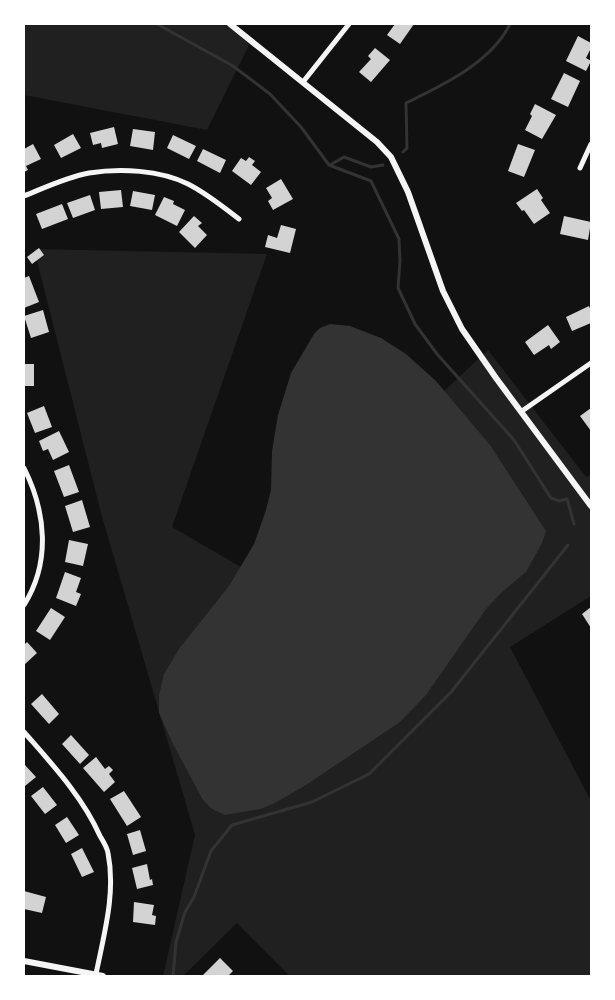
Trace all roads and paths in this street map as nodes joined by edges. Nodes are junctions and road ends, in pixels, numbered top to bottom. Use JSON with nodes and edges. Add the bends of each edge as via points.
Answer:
{"nodes":[{"id":1,"x":230,"y":24,"type":"edge"},
{"id":2,"x":349,"y":24,"type":"edge"},
{"id":3,"x":303,"y":82,"type":"junction"},
{"id":4,"x":591,"y":144,"type":"edge"},
{"id":5,"x":580,"y":168,"type":"dead end"},
{"id":6,"x":24,"y":196,"type":"edge"},
{"id":7,"x":239,"y":219,"type":"dead end"},
{"id":8,"x":591,"y":363,"type":"edge"},
{"id":9,"x":522,"y":411,"type":"junction"},
{"id":10,"x":24,"y":468,"type":"edge"},
{"id":11,"x":591,"y":506,"type":"edge"},
{"id":12,"x":24,"y":605,"type":"edge"},
{"id":13,"x":24,"y":732,"type":"edge"},
{"id":14,"x":24,"y":961,"type":"edge"},
{"id":15,"x":96,"y":974,"type":"junction"},
{"id":16,"x":103,"y":976,"type":"edge"}],
"edges":[{"from":1,"to":3,"type":"street"},
{"from":2,"to":3,"type":"street"},
{"from":3,"to":9,"type":"street","via":[[391,156],[408,192],[443,291],[458,321]]},
{"from":4,"to":5,"type":"street"},
{"from":6,"to":7,"type":"street","via":[[88,174],[120,170],[154,174],[187,183]]},
{"from":8,"to":9,"type":"street"},
{"from":9,"to":11,"type":"street"},
{"from":10,"to":12,"type":"street","via":[[33,486],[43,530],[37,578]]},
{"from":13,"to":15,"type":"street","via":[[85,810],[108,852],[109,912]]},
{"from":14,"to":15,"type":"street"},
{"from":15,"to":16,"type":"street"}]}
